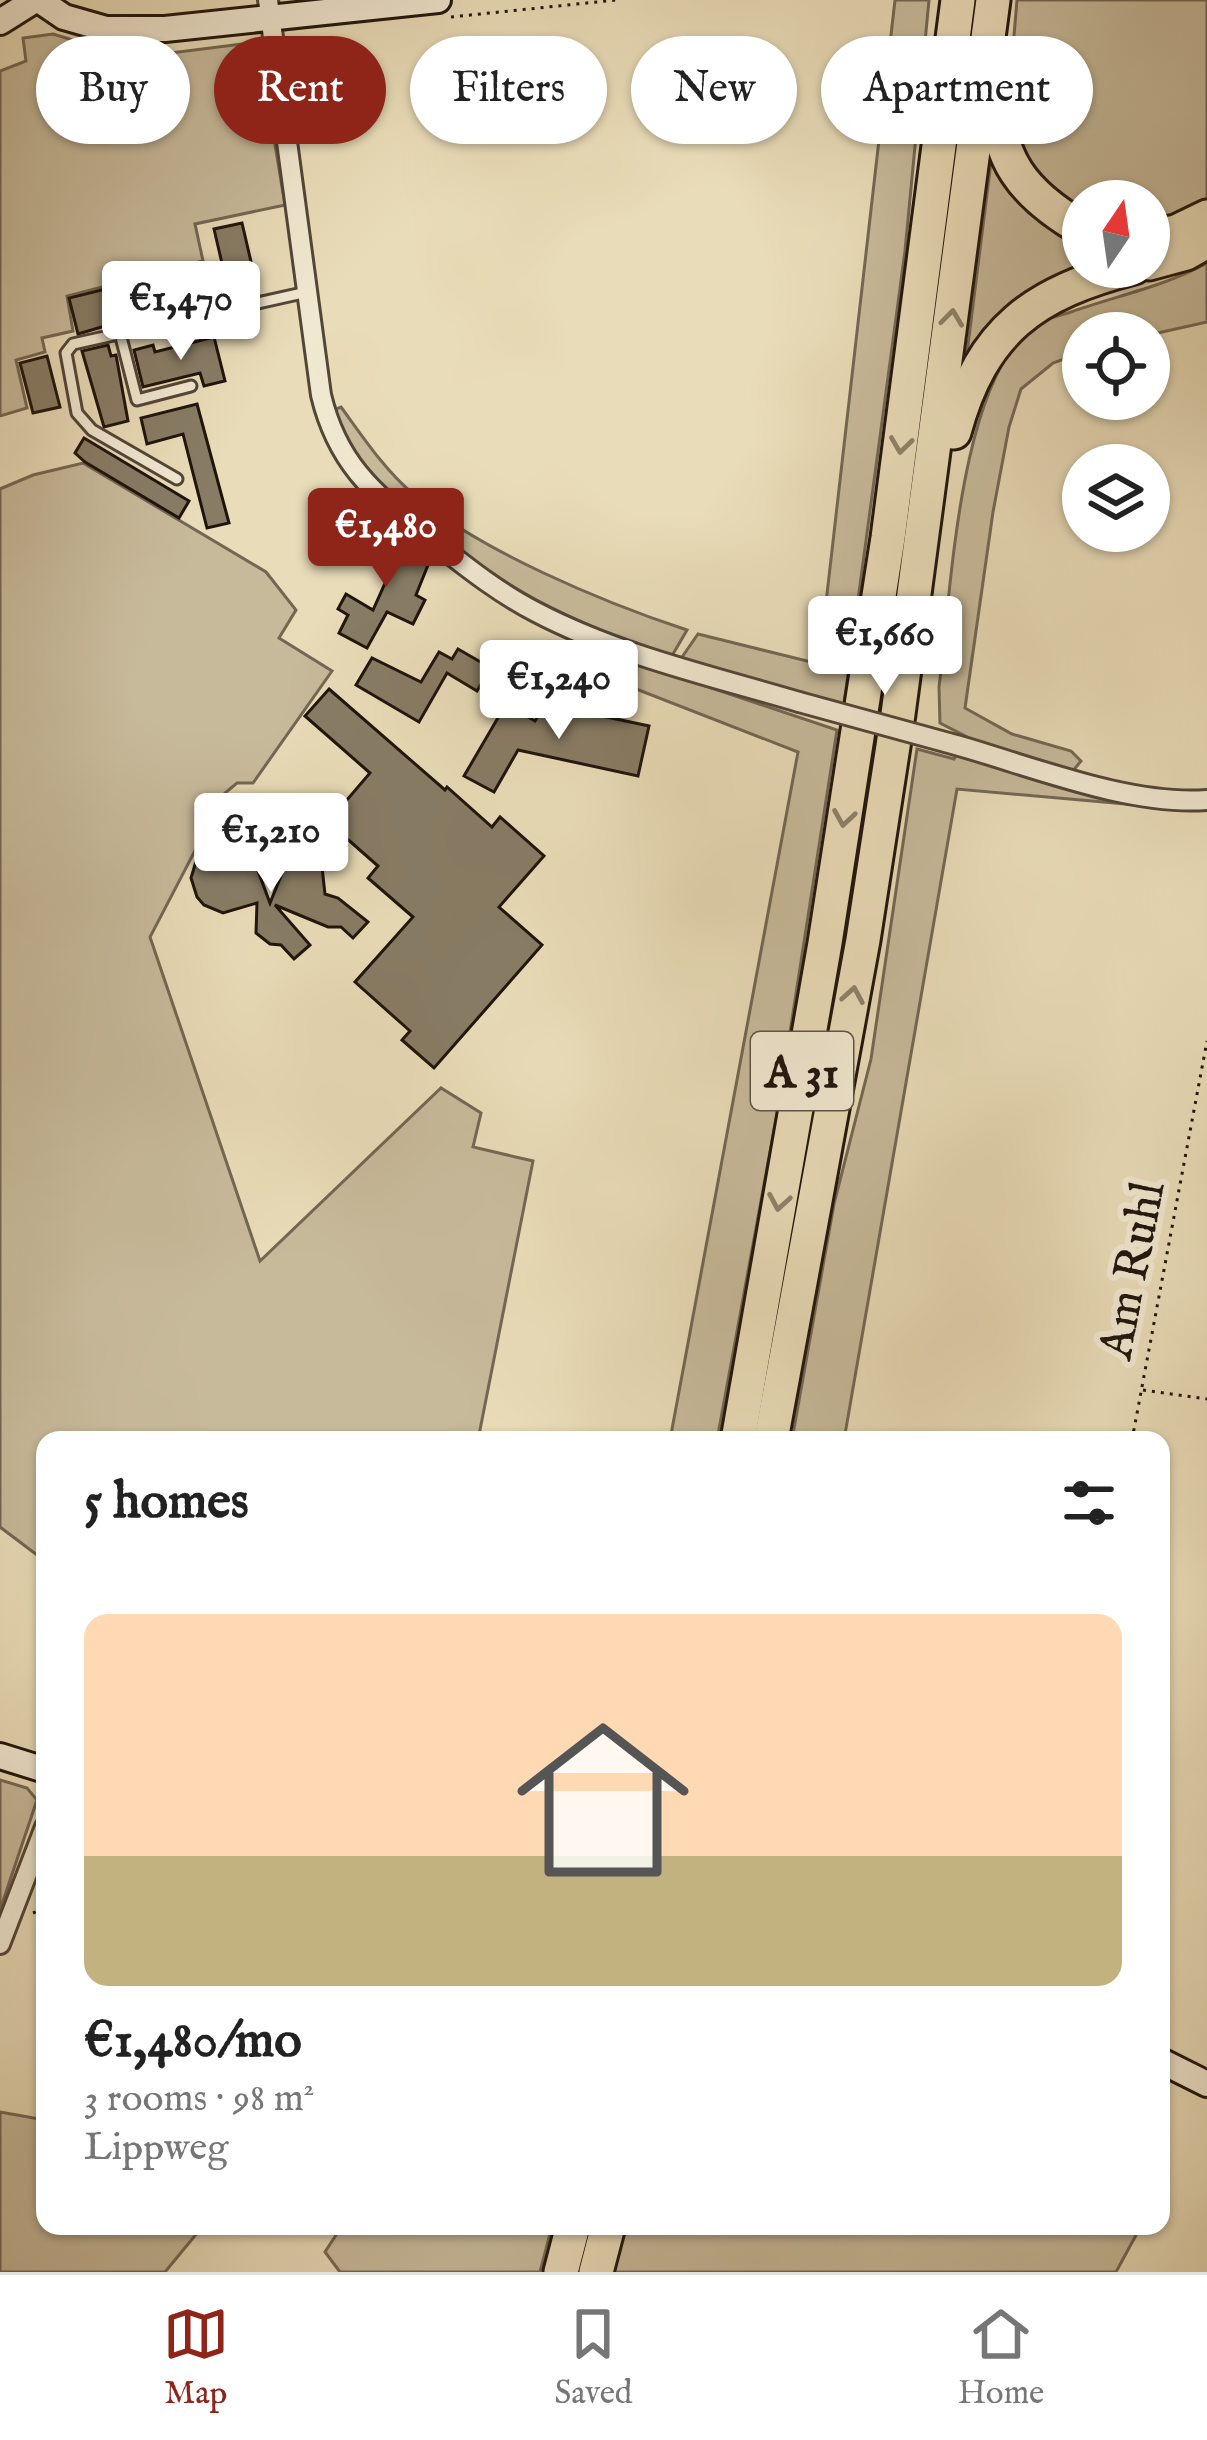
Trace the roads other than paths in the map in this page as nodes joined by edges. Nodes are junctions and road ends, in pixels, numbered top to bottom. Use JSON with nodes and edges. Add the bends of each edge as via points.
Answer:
{"nodes":[{"id":1,"x":37,"y":0,"type":"edge"},
{"id":2,"x":438,"y":0,"type":"edge"},
{"id":3,"x":958,"y":0,"type":"edge"},
{"id":4,"x":996,"y":0,"type":"edge"},
{"id":5,"x":269,"y":9,"type":"edge"},
{"id":6,"x":0,"y":22,"type":"edge"},
{"id":7,"x":1062,"y":217,"type":"edge"},
{"id":8,"x":1207,"y":217,"type":"edge"},
{"id":9,"x":1170,"y":233,"type":"edge"},
{"id":10,"x":1207,"y":241,"type":"edge"},
{"id":11,"x":1170,"y":257,"type":"edge"},
{"id":12,"x":1071,"y":288,"type":"edge"},
{"id":13,"x":308,"y":292,"type":"junction"},
{"id":14,"x":120,"y":333,"type":"junction"},
{"id":15,"x":191,"y":386,"type":"dead end"},
{"id":16,"x":932,"y":476,"type":"junction"},
{"id":17,"x":177,"y":479,"type":"dead end"},
{"id":18,"x":1207,"y":800,"type":"edge"},
{"id":19,"x":740,"y":1431,"type":"edge"},
{"id":20,"x":773,"y":1431,"type":"edge"},
{"id":21,"x":0,"y":1756,"type":"edge"},
{"id":22,"x":36,"y":1767,"type":"edge"},
{"id":23,"x":36,"y":1850,"type":"edge"},
{"id":24,"x":0,"y":1944,"type":"edge"},
{"id":25,"x":1170,"y":2065,"type":"edge"},
{"id":26,"x":1207,"y":2084,"type":"edge"},
{"id":27,"x":571,"y":2235,"type":"edge"},
{"id":28,"x":606,"y":2235,"type":"edge"},
{"id":29,"x":561,"y":2272,"type":"edge"},
{"id":30,"x":596,"y":2272,"type":"edge"}],
"edges":[{"from":1,"to":5,"type":"main road","via":[[106,29],[165,29]]},
{"from":1,"to":6,"type":"main road"},
{"from":2,"to":5,"type":"main road"},
{"from":3,"to":19,"type":"highway","number":"A 31","one_way":true,"via":[[889,538]]},
{"from":4,"to":7,"type":"highway","via":[[1001,144],[1031,191]]},
{"from":16,"to":4,"type":"highway","number":"A 31","one_way":true},
{"from":5,"to":13,"type":"street"},
{"from":8,"to":9,"type":"highway"},
{"from":10,"to":11,"type":"highway"},
{"from":12,"to":16,"type":"highway","via":[[1010,323],[978,365]]},
{"from":13,"to":14,"type":"lane"},
{"from":13,"to":18,"type":"street","bridge":true,"via":[[331,433],[356,472],[463,565],[537,613],[662,662],[956,746],[1121,790]]},
{"from":14,"to":15,"type":"lane","via":[[136,400]]},
{"from":14,"to":17,"type":"lane","via":[[73,344],[66,353],[77,413]]},
{"from":20,"to":16,"type":"highway","number":"A 31","one_way":true,"via":[[863,940]]},
{"from":21,"to":22,"type":"main road"},
{"from":23,"to":24,"type":"street"},
{"from":25,"to":26,"type":"main road"},
{"from":27,"to":29,"type":"highway"},
{"from":28,"to":30,"type":"highway"}]}
